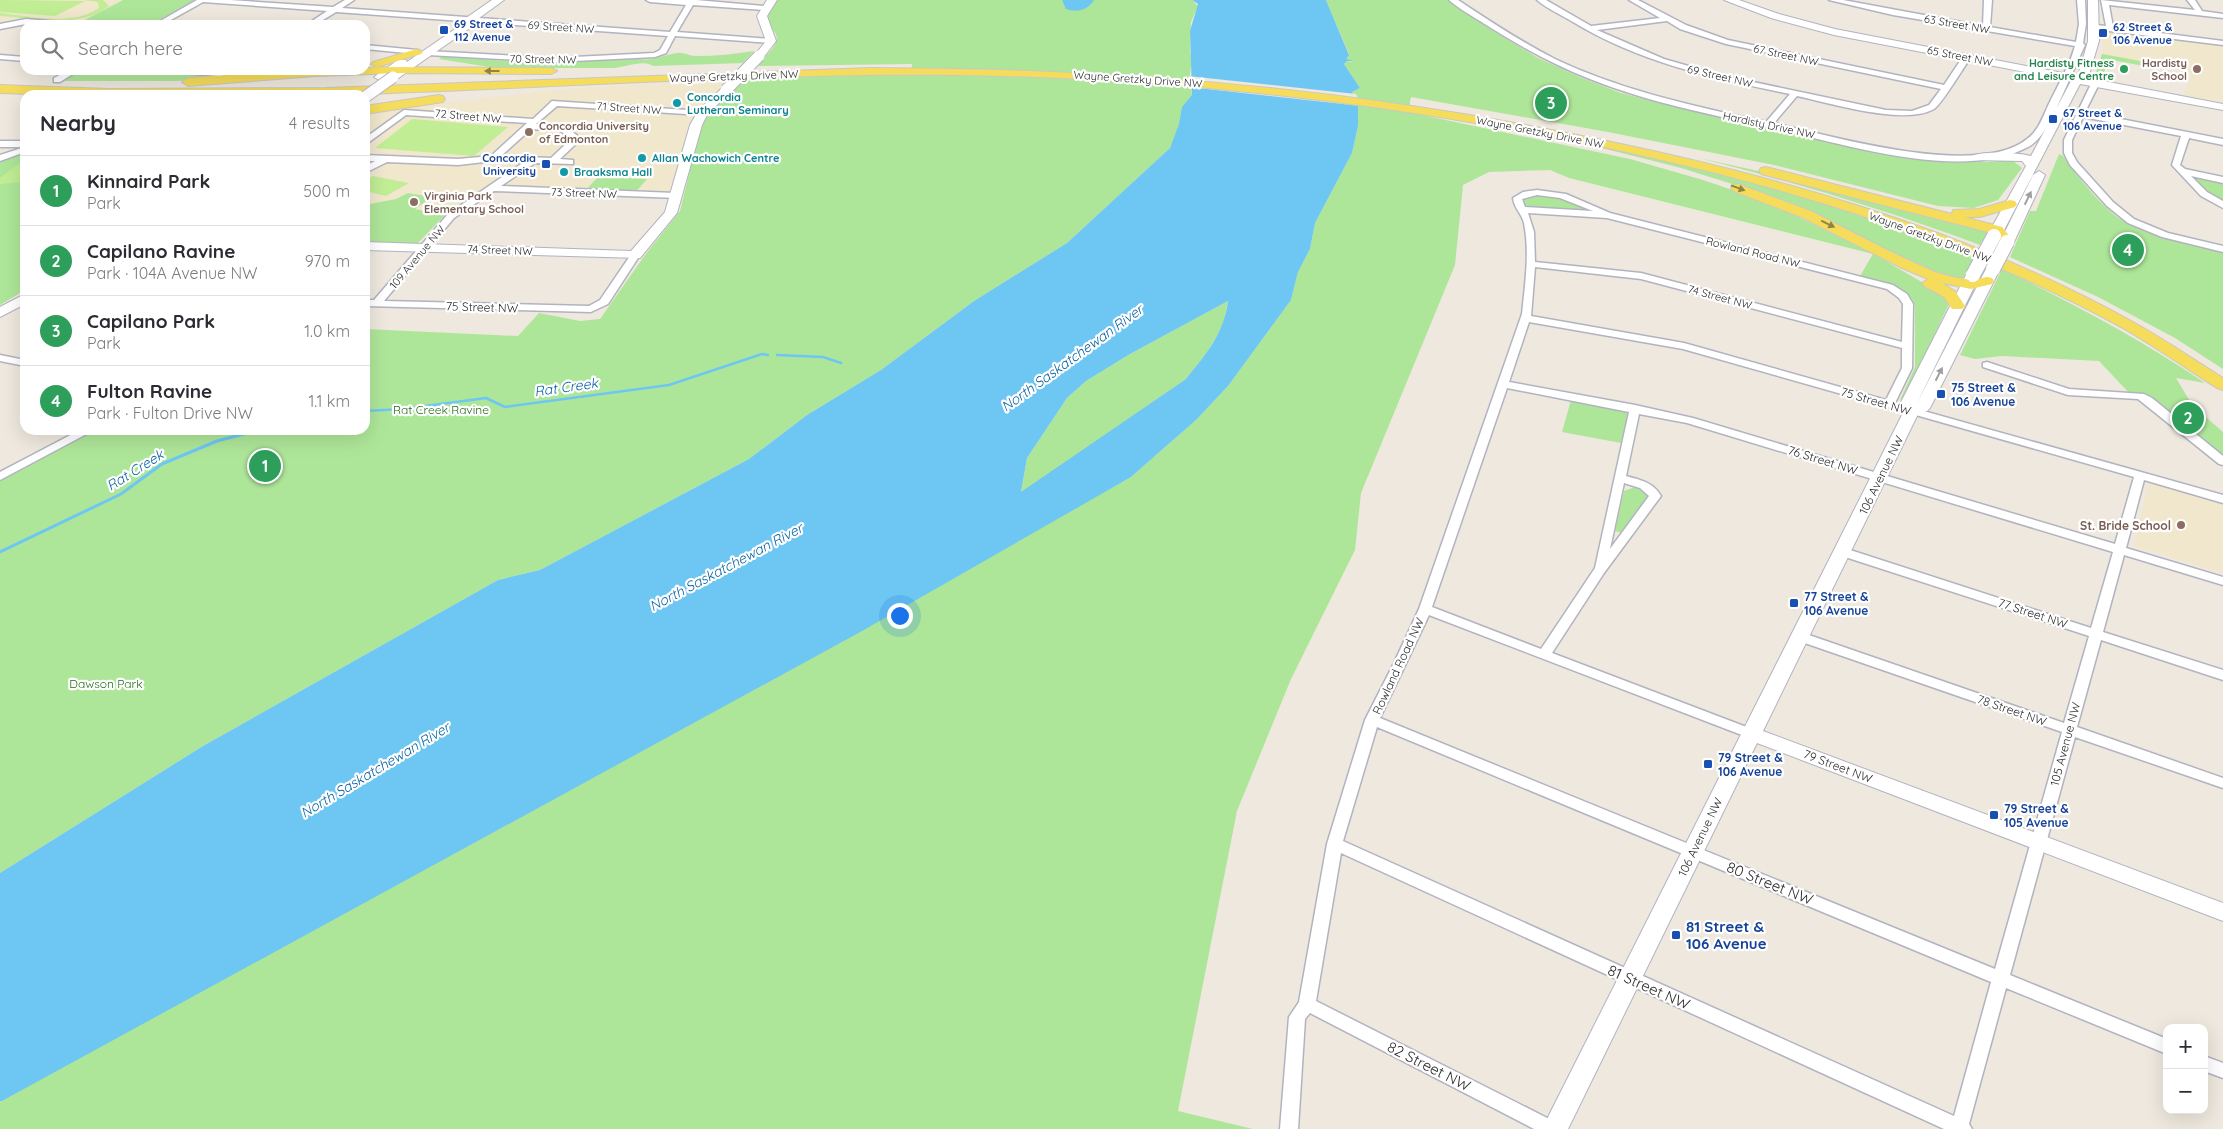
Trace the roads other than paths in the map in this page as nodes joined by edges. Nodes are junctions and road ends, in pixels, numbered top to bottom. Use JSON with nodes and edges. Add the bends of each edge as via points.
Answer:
{"nodes":[{"id":1,"x":202,"y":0,"type":"edge"},
{"id":2,"x":350,"y":0,"type":"edge"},
{"id":3,"x":499,"y":0,"type":"edge"},
{"id":4,"x":650,"y":0,"type":"edge"},
{"id":5,"x":1453,"y":0,"type":"edge"},
{"id":6,"x":1541,"y":0,"type":"edge"},
{"id":7,"x":1633,"y":0,"type":"edge"},
{"id":8,"x":1729,"y":0,"type":"edge"},
{"id":9,"x":1833,"y":0,"type":"edge"},
{"id":10,"x":1988,"y":0,"type":"edge"},
{"id":11,"x":2081,"y":0,"type":"edge"},
{"id":12,"x":2093,"y":0,"type":"edge"},
{"id":13,"x":2191,"y":0,"type":"edge"},
{"id":14,"x":2106,"y":1,"type":"edge"},
{"id":15,"x":691,"y":2,"type":"edge"},
{"id":16,"x":768,"y":4,"type":"edge"},
{"id":17,"x":334,"y":10,"type":"junction"},
{"id":18,"x":2200,"y":13,"type":"junction"},
{"id":19,"x":2223,"y":16,"type":"edge"},
{"id":20,"x":1666,"y":18,"type":"junction"},
{"id":21,"x":166,"y":20,"type":"edge"},
{"id":22,"x":318,"y":20,"type":"edge"},
{"id":23,"x":470,"y":20,"type":"junction"},
{"id":24,"x":20,"y":22,"type":"edge"},
{"id":25,"x":0,"y":27,"type":"edge"},
{"id":26,"x":2096,"y":27,"type":"junction"},
{"id":27,"x":1588,"y":29,"type":"junction"},
{"id":28,"x":1986,"y":29,"type":"junction"},
{"id":29,"x":2110,"y":29,"type":"junction"},
{"id":30,"x":672,"y":35,"type":"junction"},
{"id":31,"x":771,"y":41,"type":"junction"},
{"id":32,"x":2223,"y":43,"type":"edge"},
{"id":33,"x":2081,"y":45,"type":"junction"},
{"id":34,"x":370,"y":48,"type":"edge"},
{"id":35,"x":420,"y":54,"type":"junction"},
{"id":36,"x":0,"y":57,"type":"edge"},
{"id":37,"x":1967,"y":57,"type":"junction"},
{"id":38,"x":20,"y":59,"type":"edge"},
{"id":39,"x":370,"y":65,"type":"edge"},
{"id":40,"x":460,"y":71,"type":"junction"},
{"id":41,"x":736,"y":73,"type":"junction"},
{"id":42,"x":370,"y":74,"type":"edge"},
{"id":43,"x":390,"y":74,"type":"junction"},
{"id":44,"x":66,"y":75,"type":"edge"},
{"id":45,"x":289,"y":75,"type":"edge"},
{"id":46,"x":2068,"y":77,"type":"junction"},
{"id":47,"x":57,"y":80,"type":"dead end"},
{"id":48,"x":2082,"y":80,"type":"junction"},
{"id":49,"x":2096,"y":82,"type":"junction"},
{"id":50,"x":0,"y":84,"type":"edge"},
{"id":51,"x":37,"y":88,"type":"junction"},
{"id":52,"x":1947,"y":88,"type":"junction"},
{"id":53,"x":0,"y":89,"type":"edge"},
{"id":54,"x":48,"y":90,"type":"edge"},
{"id":55,"x":88,"y":90,"type":"edge"},
{"id":56,"x":359,"y":90,"type":"edge"},
{"id":57,"x":360,"y":90,"type":"edge"},
{"id":58,"x":370,"y":92,"type":"edge"},
{"id":59,"x":1794,"y":93,"type":"junction"},
{"id":60,"x":2223,"y":107,"type":"edge"},
{"id":61,"x":370,"y":108,"type":"edge"},
{"id":62,"x":400,"y":108,"type":"junction"},
{"id":63,"x":1420,"y":108,"type":"junction"},
{"id":64,"x":2066,"y":111,"type":"junction"},
{"id":65,"x":702,"y":114,"type":"junction"},
{"id":66,"x":530,"y":124,"type":"junction"},
{"id":67,"x":1768,"y":125,"type":"junction"},
{"id":68,"x":2186,"y":135,"type":"junction"},
{"id":69,"x":370,"y":137,"type":"edge"},
{"id":70,"x":2223,"y":142,"type":"edge"},
{"id":71,"x":0,"y":144,"type":"edge"},
{"id":72,"x":20,"y":144,"type":"edge"},
{"id":73,"x":20,"y":151,"type":"edge"},
{"id":74,"x":1977,"y":157,"type":"junction"},
{"id":75,"x":0,"y":158,"type":"edge"},
{"id":76,"x":370,"y":158,"type":"edge"},
{"id":77,"x":493,"y":158,"type":"junction"},
{"id":78,"x":386,"y":159,"type":"junction"},
{"id":79,"x":532,"y":161,"type":"junction"},
{"id":80,"x":553,"y":161,"type":"junction"},
{"id":81,"x":570,"y":162,"type":"dead end"},
{"id":82,"x":2032,"y":166,"type":"junction"},
{"id":83,"x":370,"y":167,"type":"edge"},
{"id":84,"x":2181,"y":171,"type":"junction"},
{"id":85,"x":2223,"y":180,"type":"edge"},
{"id":86,"x":493,"y":188,"type":"junction"},
{"id":87,"x":675,"y":196,"type":"junction"},
{"id":88,"x":1873,"y":197,"type":"junction"},
{"id":89,"x":2219,"y":203,"type":"edge"},
{"id":90,"x":2010,"y":204,"type":"junction"},
{"id":91,"x":1522,"y":210,"type":"junction"},
{"id":92,"x":1607,"y":215,"type":"junction"},
{"id":93,"x":1999,"y":236,"type":"junction"},
{"id":94,"x":370,"y":246,"type":"edge"},
{"id":95,"x":424,"y":248,"type":"junction"},
{"id":96,"x":2223,"y":249,"type":"edge"},
{"id":97,"x":635,"y":255,"type":"junction"},
{"id":98,"x":1891,"y":257,"type":"junction"},
{"id":99,"x":1530,"y":264,"type":"junction"},
{"id":100,"x":1976,"y":280,"type":"junction"},
{"id":101,"x":20,"y":301,"type":"edge"},
{"id":102,"x":370,"y":303,"type":"edge"},
{"id":103,"x":377,"y":303,"type":"junction"},
{"id":104,"x":1957,"y":306,"type":"junction"},
{"id":105,"x":0,"y":313,"type":"edge"},
{"id":106,"x":1526,"y":318,"type":"junction"},
{"id":107,"x":1907,"y":346,"type":"junction"},
{"id":108,"x":0,"y":358,"type":"edge"},
{"id":109,"x":20,"y":362,"type":"edge"},
{"id":110,"x":1987,"y":365,"type":"dead end"},
{"id":111,"x":2223,"y":376,"type":"edge"},
{"id":112,"x":1504,"y":384,"type":"junction"},
{"id":113,"x":2223,"y":385,"type":"edge"},
{"id":114,"x":1888,"y":404,"type":"junction"},
{"id":115,"x":1635,"y":408,"type":"junction"},
{"id":116,"x":1912,"y":411,"type":"junction"},
{"id":117,"x":78,"y":435,"type":"edge"},
{"id":118,"x":2223,"y":462,"type":"edge"},
{"id":119,"x":2140,"y":475,"type":"junction"},
{"id":120,"x":0,"y":476,"type":"edge"},
{"id":121,"x":1880,"y":477,"type":"junction"},
{"id":122,"x":1620,"y":478,"type":"junction"},
{"id":123,"x":2223,"y":499,"type":"edge"},
{"id":124,"x":2120,"y":550,"type":"junction"},
{"id":125,"x":1843,"y":552,"type":"junction"},
{"id":126,"x":1599,"y":571,"type":"junction"},
{"id":127,"x":2223,"y":581,"type":"edge"},
{"id":128,"x":1424,"y":609,"type":"junction"},
{"id":129,"x":2097,"y":634,"type":"junction"},
{"id":130,"x":1801,"y":637,"type":"junction"},
{"id":131,"x":1544,"y":655,"type":"junction"},
{"id":132,"x":2223,"y":675,"type":"edge"},
{"id":133,"x":1372,"y":720,"type":"junction"},
{"id":134,"x":2070,"y":730,"type":"junction"},
{"id":135,"x":1752,"y":734,"type":"junction"},
{"id":136,"x":2223,"y":783,"type":"edge"},
{"id":137,"x":2038,"y":842,"type":"junction"},
{"id":138,"x":1335,"y":844,"type":"junction"},
{"id":139,"x":1693,"y":851,"type":"junction"},
{"id":140,"x":2223,"y":912,"type":"edge"},
{"id":141,"x":2001,"y":978,"type":"junction"},
{"id":142,"x":1630,"y":979,"type":"junction"},
{"id":143,"x":1307,"y":1004,"type":"junction"},
{"id":144,"x":2163,"y":1045,"type":"edge"},
{"id":145,"x":2208,"y":1065,"type":"edge"},
{"id":146,"x":2223,"y":1071,"type":"edge"},
{"id":147,"x":1289,"y":1129,"type":"edge"},
{"id":148,"x":1551,"y":1129,"type":"edge"},
{"id":149,"x":1555,"y":1129,"type":"edge"},
{"id":150,"x":1961,"y":1129,"type":"edge"}],
"edges":[{"from":1,"to":17,"type":"street","name":"69 Street NW"},
{"from":1,"to":21,"type":"street"},
{"from":2,"to":17,"type":"street"},
{"from":3,"to":23,"type":"main road"},
{"from":4,"to":15,"type":"street"},
{"from":5,"to":67,"type":"street","name":"Hardisty Drive NW","via":[[1517,42],[1582,74],[1661,100]]},
{"from":6,"to":27,"type":"street","name":"69 Street NW"},
{"from":7,"to":20,"type":"street","name":"67 Street NW"},
{"from":8,"to":37,"type":"main road","name":"65 Street NW","via":[[1819,28]]},
{"from":9,"to":28,"type":"street","name":"63 Street NW"},
{"from":10,"to":28,"type":"street"},
{"from":11,"to":33,"type":"street"},
{"from":12,"to":26,"type":"main road","name":"106 Avenue NW"},
{"from":13,"to":18,"type":"street"},
{"from":14,"to":18,"type":"street"},
{"from":14,"to":29,"type":"street"},
{"from":15,"to":16,"type":"street"},
{"from":15,"to":30,"type":"street"},
{"from":16,"to":31,"type":"main road","via":[[761,21]]},
{"from":17,"to":22,"type":"street"},
{"from":17,"to":23,"type":"street","name":"69 Street NW"},
{"from":18,"to":19,"type":"street"},
{"from":20,"to":27,"type":"street"},
{"from":20,"to":52,"type":"street","name":"67 Street NW","via":[[1737,45]]},
{"from":23,"to":30,"type":"street","name":"69 Street NW"},
{"from":23,"to":35,"type":"main road","via":[[469,24]]},
{"from":24,"to":25,"type":"street"},
{"from":26,"to":29,"type":"street"},
{"from":26,"to":48,"type":"main road","name":"106 Avenue NW","via":[[2094,46]]},
{"from":27,"to":59,"type":"street","name":"69 Street NW","via":[[1636,52],[1676,65]]},
{"from":28,"to":33,"type":"street","name":"63 Street NW"},
{"from":29,"to":32,"type":"street"},
{"from":30,"to":31,"type":"street","name":"69 Street NW"},
{"from":30,"to":35,"type":"street","name":"70 Street NW","via":[[663,51],[649,56],[554,60]]},
{"from":31,"to":65,"type":"main road","bridge":true},
{"from":33,"to":46,"type":"street"},
{"from":34,"to":35,"type":"street","name":"70 Street NW"},
{"from":35,"to":39,"type":"main road"},
{"from":35,"to":40,"type":"main road","via":[[418,64],[422,66]]},
{"from":35,"to":43,"type":"main road"},
{"from":36,"to":38,"type":"street"},
{"from":37,"to":46,"type":"main road","name":"65 Street NW"},
{"from":37,"to":52,"type":"street"},
{"from":41,"to":40,"type":"main road","one_way":true},
{"from":40,"to":43,"type":"main road"},
{"from":41,"to":56,"type":"main road","name":"Wayne Gretzky Drive NW"},
{"from":41,"to":62,"type":"main road","via":[[530,89]]},
{"from":41,"to":63,"type":"main road","name":"Wayne Gretzky Drive NW","via":[[928,71],[1126,76]]},
{"from":42,"to":43,"type":"main road"},
{"from":43,"to":57,"type":"main road"},
{"from":43,"to":58,"type":"main road","bridge":true},
{"from":44,"to":47,"type":"street"},
{"from":45,"to":51,"type":"main road"},
{"from":46,"to":48,"type":"main road","name":"65 Street NW"},
{"from":46,"to":64,"type":"street","name":"Hardisty Drive NW"},
{"from":48,"to":49,"type":"main road","name":"65 Street NW"},
{"from":48,"to":64,"type":"main road","name":"106 Avenue NW","via":[[2085,83]]},
{"from":49,"to":60,"type":"main road","name":"65 Street NW"},
{"from":49,"to":64,"type":"street","name":"106 Avenue NW"},
{"from":50,"to":51,"type":"main road","name":"Wayne Gretzky Drive NW"},
{"from":51,"to":53,"type":"main road","name":"Wayne Gretzky Drive NW"},
{"from":51,"to":54,"type":"main road"},
{"from":51,"to":55,"type":"main road","name":"Wayne Gretzky Drive NW"},
{"from":52,"to":59,"type":"street","name":"69 Street NW","via":[[1932,108],[1913,113],[1886,112]]},
{"from":59,"to":67,"type":"street"},
{"from":61,"to":62,"type":"main road"},
{"from":62,"to":66,"type":"street","name":"72 Street NW"},
{"from":62,"to":69,"type":"street"},
{"from":63,"to":88,"type":"main road","via":[[1454,109],[1588,132]]},
{"from":63,"to":98,"type":"main road","one_way":true,"via":[[1616,153],[1720,182],[1826,223]]},
{"from":63,"to":111,"type":"main road","name":"Wayne Gretzky Drive NW","via":[[1586,136],[1702,162],[1782,182],[1902,220],[1981,249],[2068,287],[2138,324]]},
{"from":63,"to":113,"type":"main road","name":"Wayne Gretzky Drive NW","via":[[1667,158],[1772,185],[1898,224],[2058,290],[2126,325]]},
{"from":64,"to":68,"type":"street"},
{"from":64,"to":74,"type":"street","name":"Hardisty Drive NW","via":[[2026,145],[2008,152]]},
{"from":64,"to":82,"type":"main road","name":"106 Avenue NW"},
{"from":93,"to":64,"type":"main road","name":"106 Avenue NW","one_way":true},
{"from":64,"to":96,"type":"street","via":[[2068,153],[2116,210],[2152,230]]},
{"from":65,"to":66,"type":"street","name":"71 Street NW","via":[[555,103]]},
{"from":65,"to":87,"type":"main road"},
{"from":66,"to":77,"type":"street"},
{"from":66,"to":80,"type":"street","name":"72 Street NW","via":[[563,129],[576,139]]},
{"from":67,"to":74,"type":"street","name":"Hardisty Drive NW","via":[[1897,152],[1935,157]]},
{"from":68,"to":70,"type":"street"},
{"from":68,"to":84,"type":"street","via":[[2176,164]]},
{"from":71,"to":72,"type":"street"},
{"from":73,"to":75,"type":"street"},
{"from":74,"to":82,"type":"main road","via":[[2023,157],[2030,160]]},
{"from":76,"to":78,"type":"street"},
{"from":77,"to":78,"type":"street","via":[[458,162]]},
{"from":77,"to":79,"type":"street"},
{"from":78,"to":83,"type":"street"},
{"from":79,"to":80,"type":"street"},
{"from":79,"to":86,"type":"street","name":"109 Avenue NW"},
{"from":80,"to":81,"type":"street"},
{"from":82,"to":90,"type":"main road","name":"106 Avenue NW"},
{"from":84,"to":85,"type":"street"},
{"from":84,"to":89,"type":"street","via":[[2204,194]]},
{"from":86,"to":87,"type":"street","name":"73 Street NW"},
{"from":86,"to":95,"type":"street","name":"109 Avenue NW","via":[[452,216]]},
{"from":87,"to":97,"type":"main road","via":[[671,213]]},
{"from":88,"to":90,"type":"main road","via":[[1966,214]]},
{"from":88,"to":93,"type":"main road"},
{"from":90,"to":93,"type":"main road","name":"106 Avenue NW"},
{"from":91,"to":92,"type":"street","name":"Rowland Road NW"},
{"from":91,"to":92,"type":"street","name":"Rowland Road NW","via":[[1517,198],[1537,192],[1588,206]]},
{"from":91,"to":99,"type":"street","name":"Rowland Road NW","via":[[1528,221]]},
{"from":92,"to":107,"type":"street","name":"Rowland Road NW","via":[[1897,291],[1908,304]]},
{"from":93,"to":100,"type":"main road","name":"106 Avenue NW","bridge":true},
{"from":94,"to":95,"type":"main road","name":"74 Street NW"},
{"from":95,"to":97,"type":"main road","name":"74 Street NW"},
{"from":95,"to":103,"type":"street","name":"109 Avenue NW"},
{"from":97,"to":103,"type":"street","name":"75 Street NW","via":[[608,297],[598,306],[583,311]]},
{"from":98,"to":100,"type":"main road","via":[[1923,272]]},
{"from":98,"to":104,"type":"main road","via":[[1954,297]]},
{"from":99,"to":106,"type":"street","name":"Rowland Road NW"},
{"from":99,"to":107,"type":"street","name":"74 Street NW","via":[[1641,276]]},
{"from":100,"to":104,"type":"main road","name":"106 Avenue NW"},
{"from":116,"to":100,"type":"main road","name":"106 Avenue NW","one_way":true,"via":[[1922,408]]},
{"from":101,"to":105,"type":"main road"},
{"from":102,"to":103,"type":"street","name":"75 Street NW"},
{"from":104,"to":116,"type":"main road","name":"106 Avenue NW","via":[[1908,404]]},
{"from":106,"to":112,"type":"street","name":"Rowland Road NW"},
{"from":106,"to":114,"type":"street","name":"75 Street NW","via":[[1684,346]]},
{"from":107,"to":114,"type":"street","via":[[1907,368]]},
{"from":108,"to":109,"type":"street"},
{"from":110,"to":118,"type":"street","via":[[2068,392],[2140,396]]},
{"from":112,"to":115,"type":"street","name":"76 Street NW"},
{"from":112,"to":128,"type":"street","name":"Rowland Road NW"},
{"from":114,"to":116,"type":"street","name":"75 Street NW"},
{"from":115,"to":121,"type":"street","name":"76 Street NW","via":[[1689,420]]},
{"from":115,"to":122,"type":"street"},
{"from":116,"to":119,"type":"street","name":"75 Street NW"},
{"from":116,"to":121,"type":"main road","name":"106 Avenue NW"},
{"from":117,"to":120,"type":"street"},
{"from":119,"to":123,"type":"street","name":"75 Street NW"},
{"from":119,"to":124,"type":"street","name":"105 Avenue NW"},
{"from":121,"to":124,"type":"street","name":"76 Street NW"},
{"from":121,"to":125,"type":"main road","name":"106 Avenue NW"},
{"from":122,"to":126,"type":"street"},
{"from":122,"to":126,"type":"street","via":[[1646,486],[1655,496]]},
{"from":124,"to":127,"type":"street","name":"76 Street NW"},
{"from":124,"to":129,"type":"street","name":"105 Avenue NW"},
{"from":125,"to":129,"type":"street","name":"77 Street NW"},
{"from":125,"to":130,"type":"main road","name":"106 Avenue NW"},
{"from":126,"to":131,"type":"street"},
{"from":128,"to":131,"type":"street","name":"79 Street NW"},
{"from":128,"to":133,"type":"street","name":"Rowland Road NW","via":[[1401,664]]},
{"from":129,"to":132,"type":"street","name":"77 Street NW"},
{"from":129,"to":134,"type":"street","name":"105 Avenue NW"},
{"from":130,"to":134,"type":"street","name":"78 Street NW"},
{"from":130,"to":135,"type":"main road","name":"106 Avenue NW"},
{"from":131,"to":135,"type":"street","name":"79 Street NW"},
{"from":133,"to":138,"type":"street","name":"Rowland Road NW"},
{"from":133,"to":139,"type":"street","name":"80 Street NW"},
{"from":134,"to":136,"type":"street","name":"78 Street NW"},
{"from":134,"to":137,"type":"street","name":"105 Avenue NW"},
{"from":135,"to":137,"type":"main road","name":"79 Street NW"},
{"from":135,"to":139,"type":"main road","name":"106 Avenue NW"},
{"from":137,"to":140,"type":"main road","name":"79 Street NW"},
{"from":137,"to":141,"type":"street","name":"105 Avenue NW"},
{"from":138,"to":142,"type":"street","name":"81 Street NW"},
{"from":138,"to":143,"type":"street","name":"Rowland Road NW"},
{"from":139,"to":141,"type":"street","name":"80 Street NW"},
{"from":139,"to":142,"type":"main road","name":"106 Avenue NW"},
{"from":141,"to":144,"type":"street","name":"80 Street NW"},
{"from":141,"to":150,"type":"street","name":"105 Avenue NW"},
{"from":142,"to":149,"type":"main road","name":"106 Avenue NW"},
{"from":142,"to":150,"type":"street","name":"81 Street NW"},
{"from":143,"to":147,"type":"street","name":"Rowland Road NW","via":[[1297,1017]]},
{"from":143,"to":148,"type":"street","name":"82 Street NW"},
{"from":145,"to":146,"type":"street"}]}
